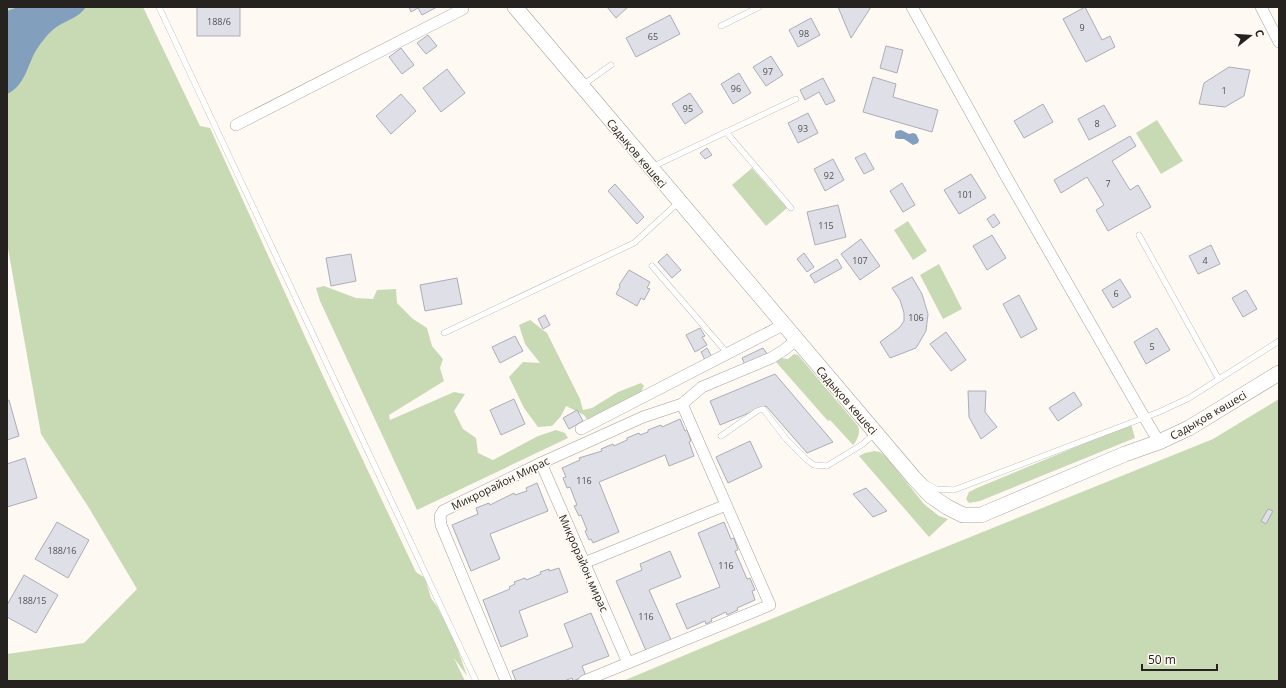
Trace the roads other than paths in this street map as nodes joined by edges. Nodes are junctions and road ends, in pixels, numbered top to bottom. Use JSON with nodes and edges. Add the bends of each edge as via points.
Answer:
{"nodes":[{"id":1,"x":160,"y":7,"type":"edge"},
{"id":2,"x":515,"y":7,"type":"edge"},
{"id":3,"x":759,"y":7,"type":"edge"},
{"id":4,"x":1261,"y":7,"type":"edge"},
{"id":5,"x":463,"y":8,"type":"edge"},
{"id":6,"x":918,"y":9,"type":"edge"},
{"id":7,"x":721,"y":26,"type":"dead end"},
{"id":8,"x":1279,"y":42,"type":"edge"},
{"id":9,"x":611,"y":65,"type":"dead end"},
{"id":10,"x":581,"y":86,"type":"junction"},
{"id":11,"x":796,"y":99,"type":"dead end"},
{"id":12,"x":236,"y":125,"type":"dead end"},
{"id":13,"x":726,"y":132,"type":"junction"},
{"id":14,"x":650,"y":168,"type":"junction"},
{"id":15,"x":679,"y":202,"type":"junction"},
{"id":16,"x":791,"y":208,"type":"dead end"},
{"id":17,"x":1139,"y":235,"type":"dead end"},
{"id":18,"x":652,"y":266,"type":"dead end"},
{"id":19,"x":783,"y":325,"type":"junction"},
{"id":20,"x":444,"y":333,"type":"dead end"},
{"id":21,"x":796,"y":340,"type":"junction"},
{"id":22,"x":1279,"y":340,"type":"edge"},
{"id":23,"x":728,"y":354,"type":"junction"},
{"id":24,"x":1279,"y":373,"type":"edge"},
{"id":25,"x":1218,"y":378,"type":"junction"},
{"id":26,"x":682,"y":404,"type":"junction"},
{"id":27,"x":1144,"y":417,"type":"junction"},
{"id":28,"x":581,"y":429,"type":"dead end"},
{"id":29,"x":875,"y":433,"type":"junction"},
{"id":30,"x":721,"y":436,"type":"dead end"},
{"id":31,"x":1159,"y":442,"type":"junction"},
{"id":32,"x":541,"y":463,"type":"junction"},
{"id":33,"x":914,"y":478,"type":"junction"},
{"id":34,"x":726,"y":505,"type":"junction"},
{"id":35,"x":584,"y":563,"type":"junction"},
{"id":36,"x":628,"y":663,"type":"junction"},
{"id":37,"x":476,"y":681,"type":"edge"},
{"id":38,"x":506,"y":681,"type":"edge"},
{"id":39,"x":584,"y":681,"type":"edge"}],
"edges":[{"from":1,"to":37,"type":"lane"},
{"from":2,"to":10,"type":"street","name":"Садықов көшесі"},
{"from":3,"to":7,"type":"lane"},
{"from":4,"to":8,"type":"street"},
{"from":5,"to":12,"type":"street"},
{"from":6,"to":27,"type":"street","via":[[1006,178]]},
{"from":9,"to":10,"type":"lane"},
{"from":10,"to":14,"type":"street","name":"Садықов көшесі"},
{"from":11,"to":13,"type":"lane"},
{"from":13,"to":14,"type":"lane"},
{"from":13,"to":16,"type":"lane"},
{"from":14,"to":15,"type":"street","name":"Садықов көшесі"},
{"from":15,"to":19,"type":"street","name":"Садықов көшесі"},
{"from":15,"to":20,"type":"lane","via":[[634,242]]},
{"from":17,"to":25,"type":"lane"},
{"from":18,"to":23,"type":"lane"},
{"from":19,"to":21,"type":"street","name":"Садықов көшесі"},
{"from":19,"to":23,"type":"street"},
{"from":21,"to":26,"type":"street","name":"Микрорайон Мирас","via":[[770,358],[702,387]]},
{"from":21,"to":29,"type":"street","name":"Садықов көшесі"},
{"from":22,"to":25,"type":"lane"},
{"from":23,"to":28,"type":"street"},
{"from":24,"to":31,"type":"street","name":"Садықов көшесі","via":[[1188,428]]},
{"from":25,"to":27,"type":"lane","via":[[1189,398]]},
{"from":26,"to":32,"type":"street","name":"Микрорайон Мирас","via":[[643,417]]},
{"from":26,"to":34,"type":"street"},
{"from":27,"to":31,"type":"street"},
{"from":27,"to":33,"type":"lane","via":[[954,490],[936,489]]},
{"from":29,"to":30,"type":"lane","via":[[863,444],[827,466],[814,465],[807,460],[787,440],[763,409]]},
{"from":29,"to":33,"type":"street","name":"Садықов көшесі"},
{"from":31,"to":33,"type":"street","name":"Садықов көшесі","via":[[981,515],[963,515],[947,507],[931,496]]},
{"from":32,"to":35,"type":"street","name":"Микрорайон мирас"},
{"from":32,"to":38,"type":"street","name":"Микрорайон Мирас","via":[[443,511],[440,516],[441,525]]},
{"from":34,"to":35,"type":"street","name":"Микрорайон Мирас"},
{"from":34,"to":36,"type":"street","via":[[770,605]]},
{"from":35,"to":36,"type":"street","name":"Микрорайон мирас"},
{"from":36,"to":39,"type":"street"}]}
